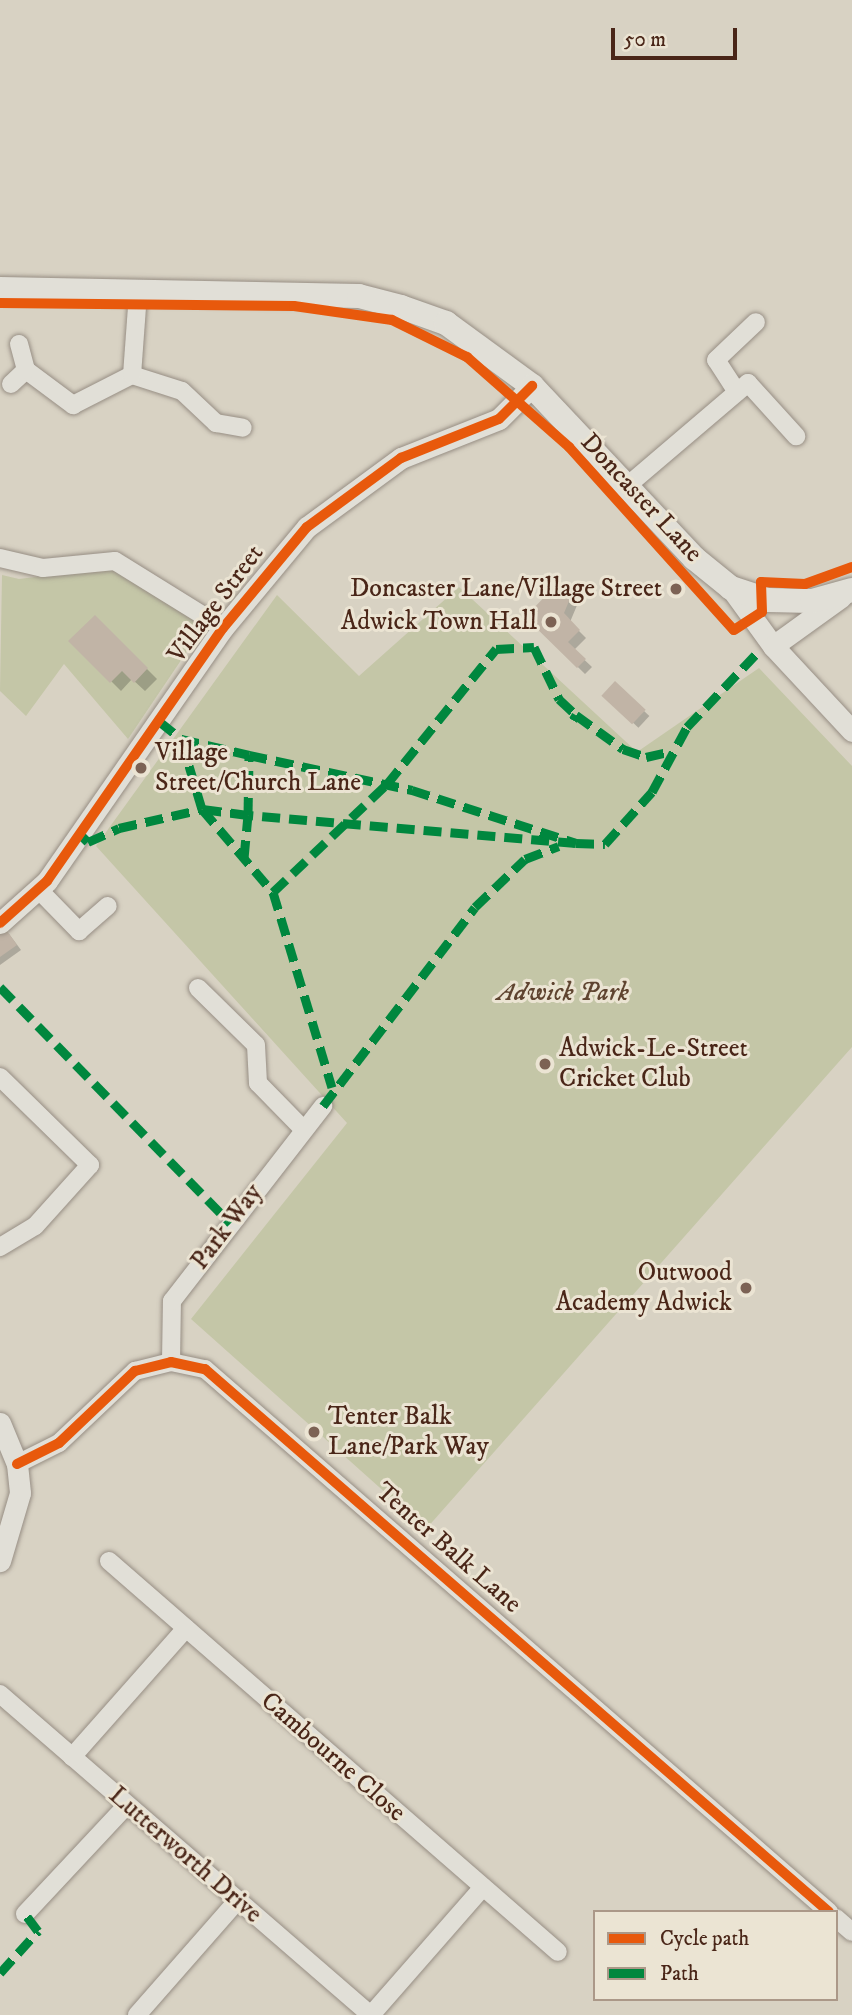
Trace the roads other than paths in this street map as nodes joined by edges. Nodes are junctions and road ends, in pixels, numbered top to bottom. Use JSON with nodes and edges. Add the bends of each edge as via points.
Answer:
{"nodes":[{"id":1,"x":0,"y":289,"type":"edge"},
{"id":2,"x":138,"y":293,"type":"junction"},
{"id":3,"x":756,"y":322,"type":"dead end"},
{"id":4,"x":19,"y":344,"type":"dead end"},
{"id":5,"x":26,"y":370,"type":"junction"},
{"id":6,"x":132,"y":375,"type":"junction"},
{"id":7,"x":11,"y":384,"type":"dead end"},
{"id":8,"x":532,"y":386,"type":"junction"},
{"id":9,"x":737,"y":392,"type":"junction"},
{"id":10,"x":243,"y":428,"type":"dead end"},
{"id":11,"x":796,"y":436,"type":"dead end"},
{"id":12,"x":627,"y":486,"type":"junction"},
{"id":13,"x":0,"y":558,"type":"edge"},
{"id":14,"x":731,"y":588,"type":"junction"},
{"id":15,"x":852,"y":590,"type":"edge"},
{"id":16,"x":223,"y":628,"type":"junction"},
{"id":17,"x":772,"y":646,"type":"junction"},
{"id":18,"x":852,"y":731,"type":"edge"},
{"id":19,"x":38,"y":889,"type":"junction"},
{"id":20,"x":108,"y":906,"type":"dead end"},
{"id":21,"x":0,"y":923,"type":"edge"},
{"id":22,"x":198,"y":988,"type":"dead end"},
{"id":23,"x":0,"y":1077,"type":"edge"},
{"id":24,"x":323,"y":1106,"type":"dead end"},
{"id":25,"x":303,"y":1129,"type":"junction"},
{"id":26,"x":0,"y":1247,"type":"edge"},
{"id":27,"x":171,"y":1362,"type":"junction"},
{"id":28,"x":0,"y":1423,"type":"edge"},
{"id":29,"x":17,"y":1464,"type":"junction"},
{"id":30,"x":0,"y":1561,"type":"edge"},
{"id":31,"x":108,"y":1561,"type":"dead end"},
{"id":32,"x":186,"y":1629,"type":"junction"},
{"id":33,"x":0,"y":1694,"type":"edge"},
{"id":34,"x":72,"y":1757,"type":"junction"},
{"id":35,"x":128,"y":1805,"type":"junction"},
{"id":36,"x":483,"y":1887,"type":"junction"},
{"id":37,"x":238,"y":1900,"type":"junction"},
{"id":38,"x":827,"y":1910,"type":"edge"},
{"id":39,"x":26,"y":1914,"type":"dead end"},
{"id":40,"x":838,"y":1920,"type":"edge"},
{"id":41,"x":852,"y":1932,"type":"edge"},
{"id":42,"x":558,"y":1952,"type":"dead end"},
{"id":43,"x":137,"y":2015,"type":"edge"},
{"id":44,"x":371,"y":2015,"type":"edge"}],
"edges":[{"from":1,"to":2,"type":"main road","name":"Doncaster Lane"},
{"from":2,"to":6,"type":"street"},
{"from":2,"to":8,"type":"main road","name":"Doncaster Lane","via":[[359,296],[446,323]]},
{"from":3,"to":9,"type":"street","via":[[716,360]]},
{"from":4,"to":5,"type":"street"},
{"from":5,"to":6,"type":"street","via":[[73,405]]},
{"from":5,"to":7,"type":"street"},
{"from":6,"to":10,"type":"street","via":[[182,391],[216,423]]},
{"from":8,"to":12,"type":"main road","name":"Doncaster Lane"},
{"from":8,"to":16,"type":"street","name":"Village Street","via":[[499,419],[401,458],[332,505],[272,564]]},
{"from":9,"to":11,"type":"street","via":[[748,383]]},
{"from":9,"to":12,"type":"street"},
{"from":12,"to":14,"type":"main road","name":"Doncaster Lane"},
{"from":13,"to":16,"type":"street","via":[[43,568],[115,561]]},
{"from":14,"to":15,"type":"main road","name":"Doncaster Lane","via":[[768,600],[812,601]]},
{"from":14,"to":17,"type":"street"},
{"from":15,"to":17,"type":"street"},
{"from":16,"to":19,"type":"street","name":"Village Street"},
{"from":17,"to":18,"type":"street"},
{"from":19,"to":20,"type":"street","via":[[79,931]]},
{"from":19,"to":21,"type":"street","name":"Village Street"},
{"from":22,"to":25,"type":"street","via":[[256,1045],[258,1083]]},
{"from":23,"to":26,"type":"street","via":[[90,1165],[35,1226]]},
{"from":24,"to":25,"type":"street","name":"Park Way"},
{"from":25,"to":27,"type":"street","name":"Park Way","via":[[172,1301]]},
{"from":27,"to":29,"type":"street","name":"Tenter Balk Lane","via":[[135,1371],[59,1443]]},
{"from":27,"to":38,"type":"street","name":"Tenter Balk Lane","via":[[205,1369],[226,1383]]},
{"from":28,"to":29,"type":"street"},
{"from":29,"to":30,"type":"street","via":[[18,1513]]},
{"from":31,"to":32,"type":"street","name":"Cambourne Close"},
{"from":32,"to":34,"type":"street"},
{"from":32,"to":36,"type":"street","name":"Cambourne Close"},
{"from":33,"to":34,"type":"street","name":"Lutterworth Drive"},
{"from":34,"to":35,"type":"street","name":"Lutterworth Drive"},
{"from":35,"to":37,"type":"street","name":"Lutterworth Drive"},
{"from":35,"to":39,"type":"street"},
{"from":36,"to":42,"type":"street","name":"Cambourne Close"},
{"from":36,"to":44,"type":"street"},
{"from":37,"to":43,"type":"street"},
{"from":37,"to":44,"type":"street","name":"Lutterworth Drive"},
{"from":40,"to":41,"type":"street"}]}
